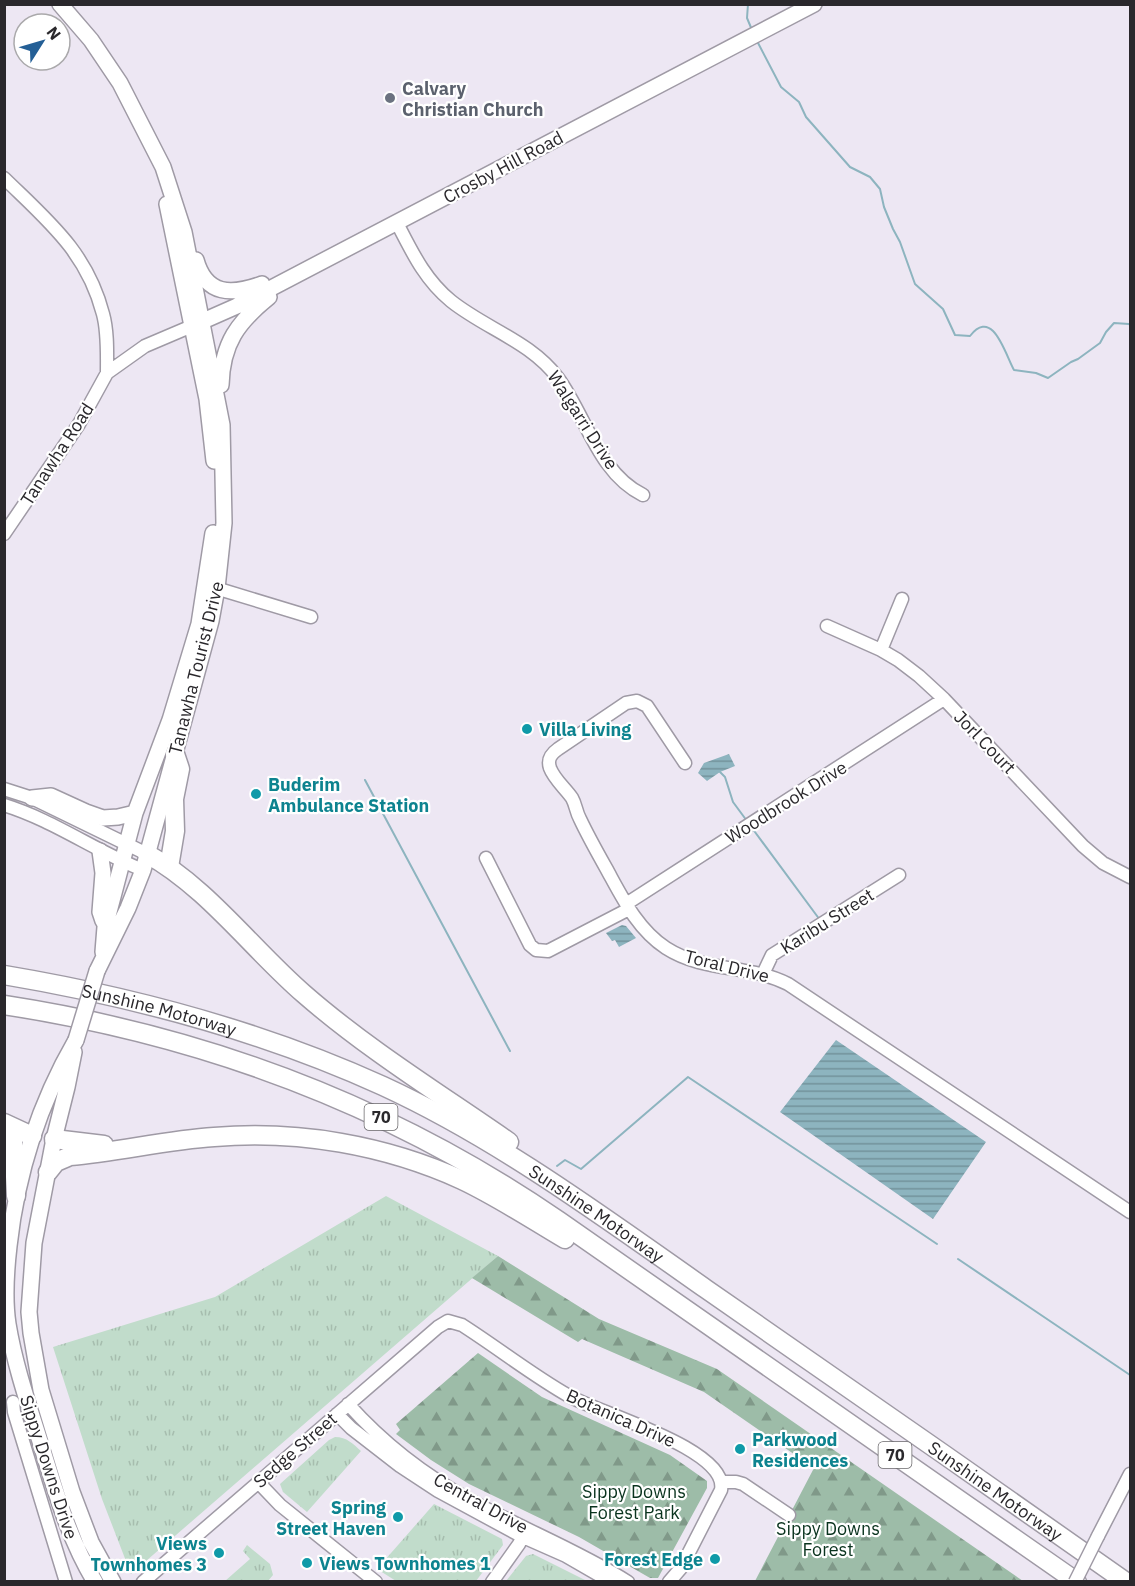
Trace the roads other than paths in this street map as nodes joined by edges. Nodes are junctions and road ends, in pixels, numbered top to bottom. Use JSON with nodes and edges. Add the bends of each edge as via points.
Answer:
{"nodes":[{"id":1,"x":60,"y":4,"type":"edge"},
{"id":2,"x":814,"y":4,"type":"edge"},
{"id":3,"x":142,"y":126,"type":"junction"},
{"id":4,"x":4,"y":178,"type":"edge"},
{"id":5,"x":177,"y":205,"type":"junction"},
{"id":6,"x":397,"y":223,"type":"junction"},
{"id":7,"x":302,"y":271,"type":"junction"},
{"id":8,"x":197,"y":324,"type":"junction"},
{"id":9,"x":107,"y":373,"type":"junction"},
{"id":10,"x":222,"y":425,"type":"junction"},
{"id":11,"x":643,"y":495,"type":"dead end"},
{"id":12,"x":4,"y":534,"type":"edge"},
{"id":13,"x":211,"y":586,"type":"junction"},
{"id":14,"x":902,"y":599,"type":"dead end"},
{"id":15,"x":311,"y":617,"type":"dead end"},
{"id":16,"x":826,"y":626,"type":"dead end"},
{"id":17,"x":881,"y":650,"type":"junction"},
{"id":18,"x":944,"y":699,"type":"junction"},
{"id":19,"x":176,"y":754,"type":"junction"},
{"id":20,"x":685,"y":763,"type":"dead end"},
{"id":21,"x":4,"y":789,"type":"edge"},
{"id":22,"x":32,"y":798,"type":"junction"},
{"id":23,"x":4,"y":805,"type":"edge"},
{"id":24,"x":135,"y":813,"type":"junction"},
{"id":25,"x":128,"y":845,"type":"junction"},
{"id":26,"x":100,"y":850,"type":"junction"},
{"id":27,"x":486,"y":858,"type":"dead end"},
{"id":28,"x":124,"y":862,"type":"junction"},
{"id":29,"x":145,"y":862,"type":"junction"},
{"id":30,"x":169,"y":867,"type":"junction"},
{"id":31,"x":899,"y":875,"type":"dead end"},
{"id":32,"x":1131,"y":877,"type":"edge"},
{"id":33,"x":628,"y":907,"type":"junction"},
{"id":34,"x":105,"y":927,"type":"junction"},
{"id":35,"x":100,"y":964,"type":"junction"},
{"id":36,"x":763,"y":974,"type":"junction"},
{"id":37,"x":4,"y":975,"type":"edge"},
{"id":38,"x":4,"y":1005,"type":"edge"},
{"id":39,"x":76,"y":1040,"type":"junction"},
{"id":40,"x":7,"y":1125,"type":"edge"},
{"id":41,"x":32,"y":1136,"type":"junction"},
{"id":42,"x":54,"y":1139,"type":"junction"},
{"id":43,"x":130,"y":1148,"type":"junction"},
{"id":44,"x":48,"y":1172,"type":"junction"},
{"id":45,"x":16,"y":1196,"type":"junction"},
{"id":46,"x":1131,"y":1212,"type":"edge"},
{"id":47,"x":6,"y":1261,"type":"edge"},
{"id":48,"x":672,"y":1265,"type":"junction"},
{"id":49,"x":29,"y":1311,"type":"junction"},
{"id":50,"x":6,"y":1314,"type":"edge"},
{"id":51,"x":448,"y":1321,"type":"joint"},
{"id":52,"x":713,"y":1328,"type":"junction"},
{"id":53,"x":13,"y":1402,"type":"dead end"},
{"id":54,"x":348,"y":1404,"type":"junction"},
{"id":55,"x":338,"y":1414,"type":"junction"},
{"id":56,"x":1131,"y":1474,"type":"edge"},
{"id":57,"x":258,"y":1482,"type":"junction"},
{"id":58,"x":722,"y":1482,"type":"junction"},
{"id":59,"x":789,"y":1515,"type":"dead end"},
{"id":60,"x":525,"y":1533,"type":"junction"},
{"id":61,"x":681,"y":1568,"type":"junction"},
{"id":62,"x":66,"y":1581,"type":"edge"},
{"id":63,"x":95,"y":1581,"type":"edge"},
{"id":64,"x":113,"y":1581,"type":"edge"},
{"id":65,"x":144,"y":1581,"type":"edge"},
{"id":66,"x":376,"y":1581,"type":"edge"},
{"id":67,"x":492,"y":1581,"type":"edge"},
{"id":68,"x":611,"y":1581,"type":"edge"},
{"id":69,"x":628,"y":1581,"type":"edge"},
{"id":70,"x":669,"y":1581,"type":"edge"},
{"id":71,"x":679,"y":1581,"type":"edge"},
{"id":72,"x":1076,"y":1581,"type":"edge"},
{"id":73,"x":1126,"y":1581,"type":"edge"}],
"edges":[{"from":1,"to":3,"type":"main road","name":"Tanawha Tourist Drive","via":[[120,83]]},
{"from":2,"to":6,"type":"main road","name":"Crosby Hill Road"},
{"from":3,"to":5,"type":"main road","name":"Tanawha Tourist Drive","via":[[164,167]]},
{"from":3,"to":8,"type":"main road","name":"Tanawha Tourist Drive","via":[[168,206]]},
{"from":4,"to":9,"type":"street","via":[[68,240],[84,267],[104,316]]},
{"from":5,"to":7,"type":"main road","via":[[199,272],[219,289],[244,291]]},
{"from":5,"to":8,"type":"main road","name":"Tanawha Tourist Drive"},
{"from":6,"to":7,"type":"main road","name":"Crosby Hill Road"},
{"from":6,"to":11,"type":"street","name":"Walgarri Drive","via":[[435,287],[545,363],[568,392],[605,460],[633,490]]},
{"from":7,"to":8,"type":"main road","name":"Crosby Hill Road"},
{"from":7,"to":10,"type":"main road","via":[[247,314],[233,334],[221,371]]},
{"from":8,"to":9,"type":"street","name":"Tanawha Road","via":[[145,346]]},
{"from":8,"to":10,"type":"main road","name":"Tanawha Tourist Drive"},
{"from":8,"to":13,"type":"main road","name":"Tanawha Tourist Drive","via":[[215,474]]},
{"from":9,"to":12,"type":"street","name":"Tanawha Road","via":[[79,424]]},
{"from":10,"to":13,"type":"main road","name":"Tanawha Tourist Drive","via":[[224,523]]},
{"from":13,"to":15,"type":"street"},
{"from":13,"to":19,"type":"main road","name":"Tanawha Tourist Drive","via":[[211,621]]},
{"from":13,"to":24,"type":"main road","name":"Tanawha Tourist Drive","via":[[170,720]]},
{"from":14,"to":17,"type":"street"},
{"from":16,"to":17,"type":"street","name":"Jorl Court"},
{"from":17,"to":18,"type":"street","name":"Jorl Court"},
{"from":18,"to":32,"type":"street","name":"Jorl Court","via":[[1083,846],[1103,863]]},
{"from":18,"to":33,"type":"street","name":"Woodbrook Drive"},
{"from":19,"to":29,"type":"main road","name":"Tanawha Tourist Drive"},
{"from":19,"to":30,"type":"highway","via":[[180,769]]},
{"from":20,"to":33,"type":"street","name":"Toral Drive","via":[[647,706],[637,701],[626,703],[550,757],[553,773],[572,798]]},
{"from":21,"to":22,"type":"street"},
{"from":22,"to":24,"type":"main road","via":[[51,796],[104,818]]},
{"from":22,"to":25,"type":"street"},
{"from":23,"to":26,"type":"street"},
{"from":24,"to":25,"type":"main road","name":"Tanawha Tourist Drive"},
{"from":25,"to":28,"type":"main road","name":"Tanawha Tourist Drive"},
{"from":25,"to":29,"type":"street"},
{"from":26,"to":28,"type":"street"},
{"from":26,"to":34,"type":"main road","via":[[100,912]]},
{"from":27,"to":33,"type":"street","name":"Woodbrook Drive","via":[[536,950],[548,951]]},
{"from":28,"to":29,"type":"street"},
{"from":28,"to":34,"type":"main road","name":"Tanawha Tourist Drive"},
{"from":29,"to":30,"type":"highway"},
{"from":29,"to":35,"type":"main road","name":"Tanawha Tourist Drive"},
{"from":30,"to":48,"type":"highway","via":[[334,1019],[547,1169]]},
{"from":31,"to":36,"type":"street","name":"Karibu Street","via":[[772,955]]},
{"from":33,"to":36,"type":"street","name":"Toral Drive","via":[[644,929],[676,954],[702,964]]},
{"from":34,"to":35,"type":"main road","name":"Tanawha Tourist Drive"},
{"from":35,"to":39,"type":"main road","name":"Tanawha Tourist Drive","bridge":true},
{"from":36,"to":46,"type":"street","name":"Toral Drive","via":[[794,987]]},
{"from":37,"to":48,"type":"highway","name":"Sunshine Motorway","number":"70","via":[[74,987],[207,1020],[323,1060],[385,1088],[521,1162]]},
{"from":38,"to":52,"type":"highway","name":"Sunshine Motorway","number":"70","via":[[119,1027],[218,1053],[370,1112],[529,1200]]},
{"from":39,"to":41,"type":"main road","name":"Tanawha Tourist Drive","via":[[53,1082]]},
{"from":39,"to":42,"type":"main road","name":"Tanawha Tourist Drive"},
{"from":40,"to":41,"type":"highway"},
{"from":40,"to":45,"type":"highway","via":[[13,1138]]},
{"from":41,"to":42,"type":"main road"},
{"from":41,"to":45,"type":"main road","name":"Sippy Downs Drive"},
{"from":42,"to":43,"type":"highway"},
{"from":42,"to":44,"type":"main road","name":"Sippy Downs Drive"},
{"from":43,"to":44,"type":"highway","via":[[64,1157]]},
{"from":43,"to":52,"type":"highway","via":[[214,1137],[271,1135],[325,1140],[407,1159],[488,1193]]},
{"from":44,"to":49,"type":"main road","name":"Sippy Downs Drive","via":[[32,1260]]},
{"from":45,"to":47,"type":"main road","name":"Sippy Downs Drive"},
{"from":47,"to":50,"type":"main road","name":"Sippy Downs Drive"},
{"from":48,"to":73,"type":"highway","name":"Sunshine Motorway","number":"70"},
{"from":49,"to":50,"type":"main road"},
{"from":49,"to":64,"type":"main road","name":"Sippy Downs Drive","via":[[41,1390],[72,1492],[91,1542]]},
{"from":50,"to":63,"type":"main road","name":"Sippy Downs Drive","via":[[19,1376],[61,1510]]},
{"from":51,"to":54,"type":"street","name":"Sedge Street"},
{"from":51,"to":58,"type":"street","name":"Botanica Drive","via":[[462,1325],[572,1398],[678,1443],[712,1466]]},
{"from":52,"to":72,"type":"highway","name":"Sunshine Motorway","number":"70"},
{"from":53,"to":62,"type":"street","name":"Sippy Downs Drive"},
{"from":54,"to":55,"type":"street","name":"Sedge Street"},
{"from":54,"to":60,"type":"street","name":"Central Drive","via":[[407,1459]]},
{"from":55,"to":57,"type":"street","name":"Sedge Street"},
{"from":55,"to":60,"type":"street","name":"Central Drive","via":[[400,1466],[438,1491]]},
{"from":56,"to":72,"type":"street","bridge":true},
{"from":57,"to":65,"type":"street","name":"Sedge Street"},
{"from":57,"to":66,"type":"street","via":[[280,1505]]},
{"from":58,"to":59,"type":"street","via":[[743,1484]]},
{"from":58,"to":61,"type":"street"},
{"from":60,"to":67,"type":"street"},
{"from":60,"to":68,"type":"street","name":"Central Drive"},
{"from":60,"to":69,"type":"street","name":"Central Drive","via":[[566,1546]]},
{"from":61,"to":70,"type":"street"},
{"from":61,"to":71,"type":"street"}]}
